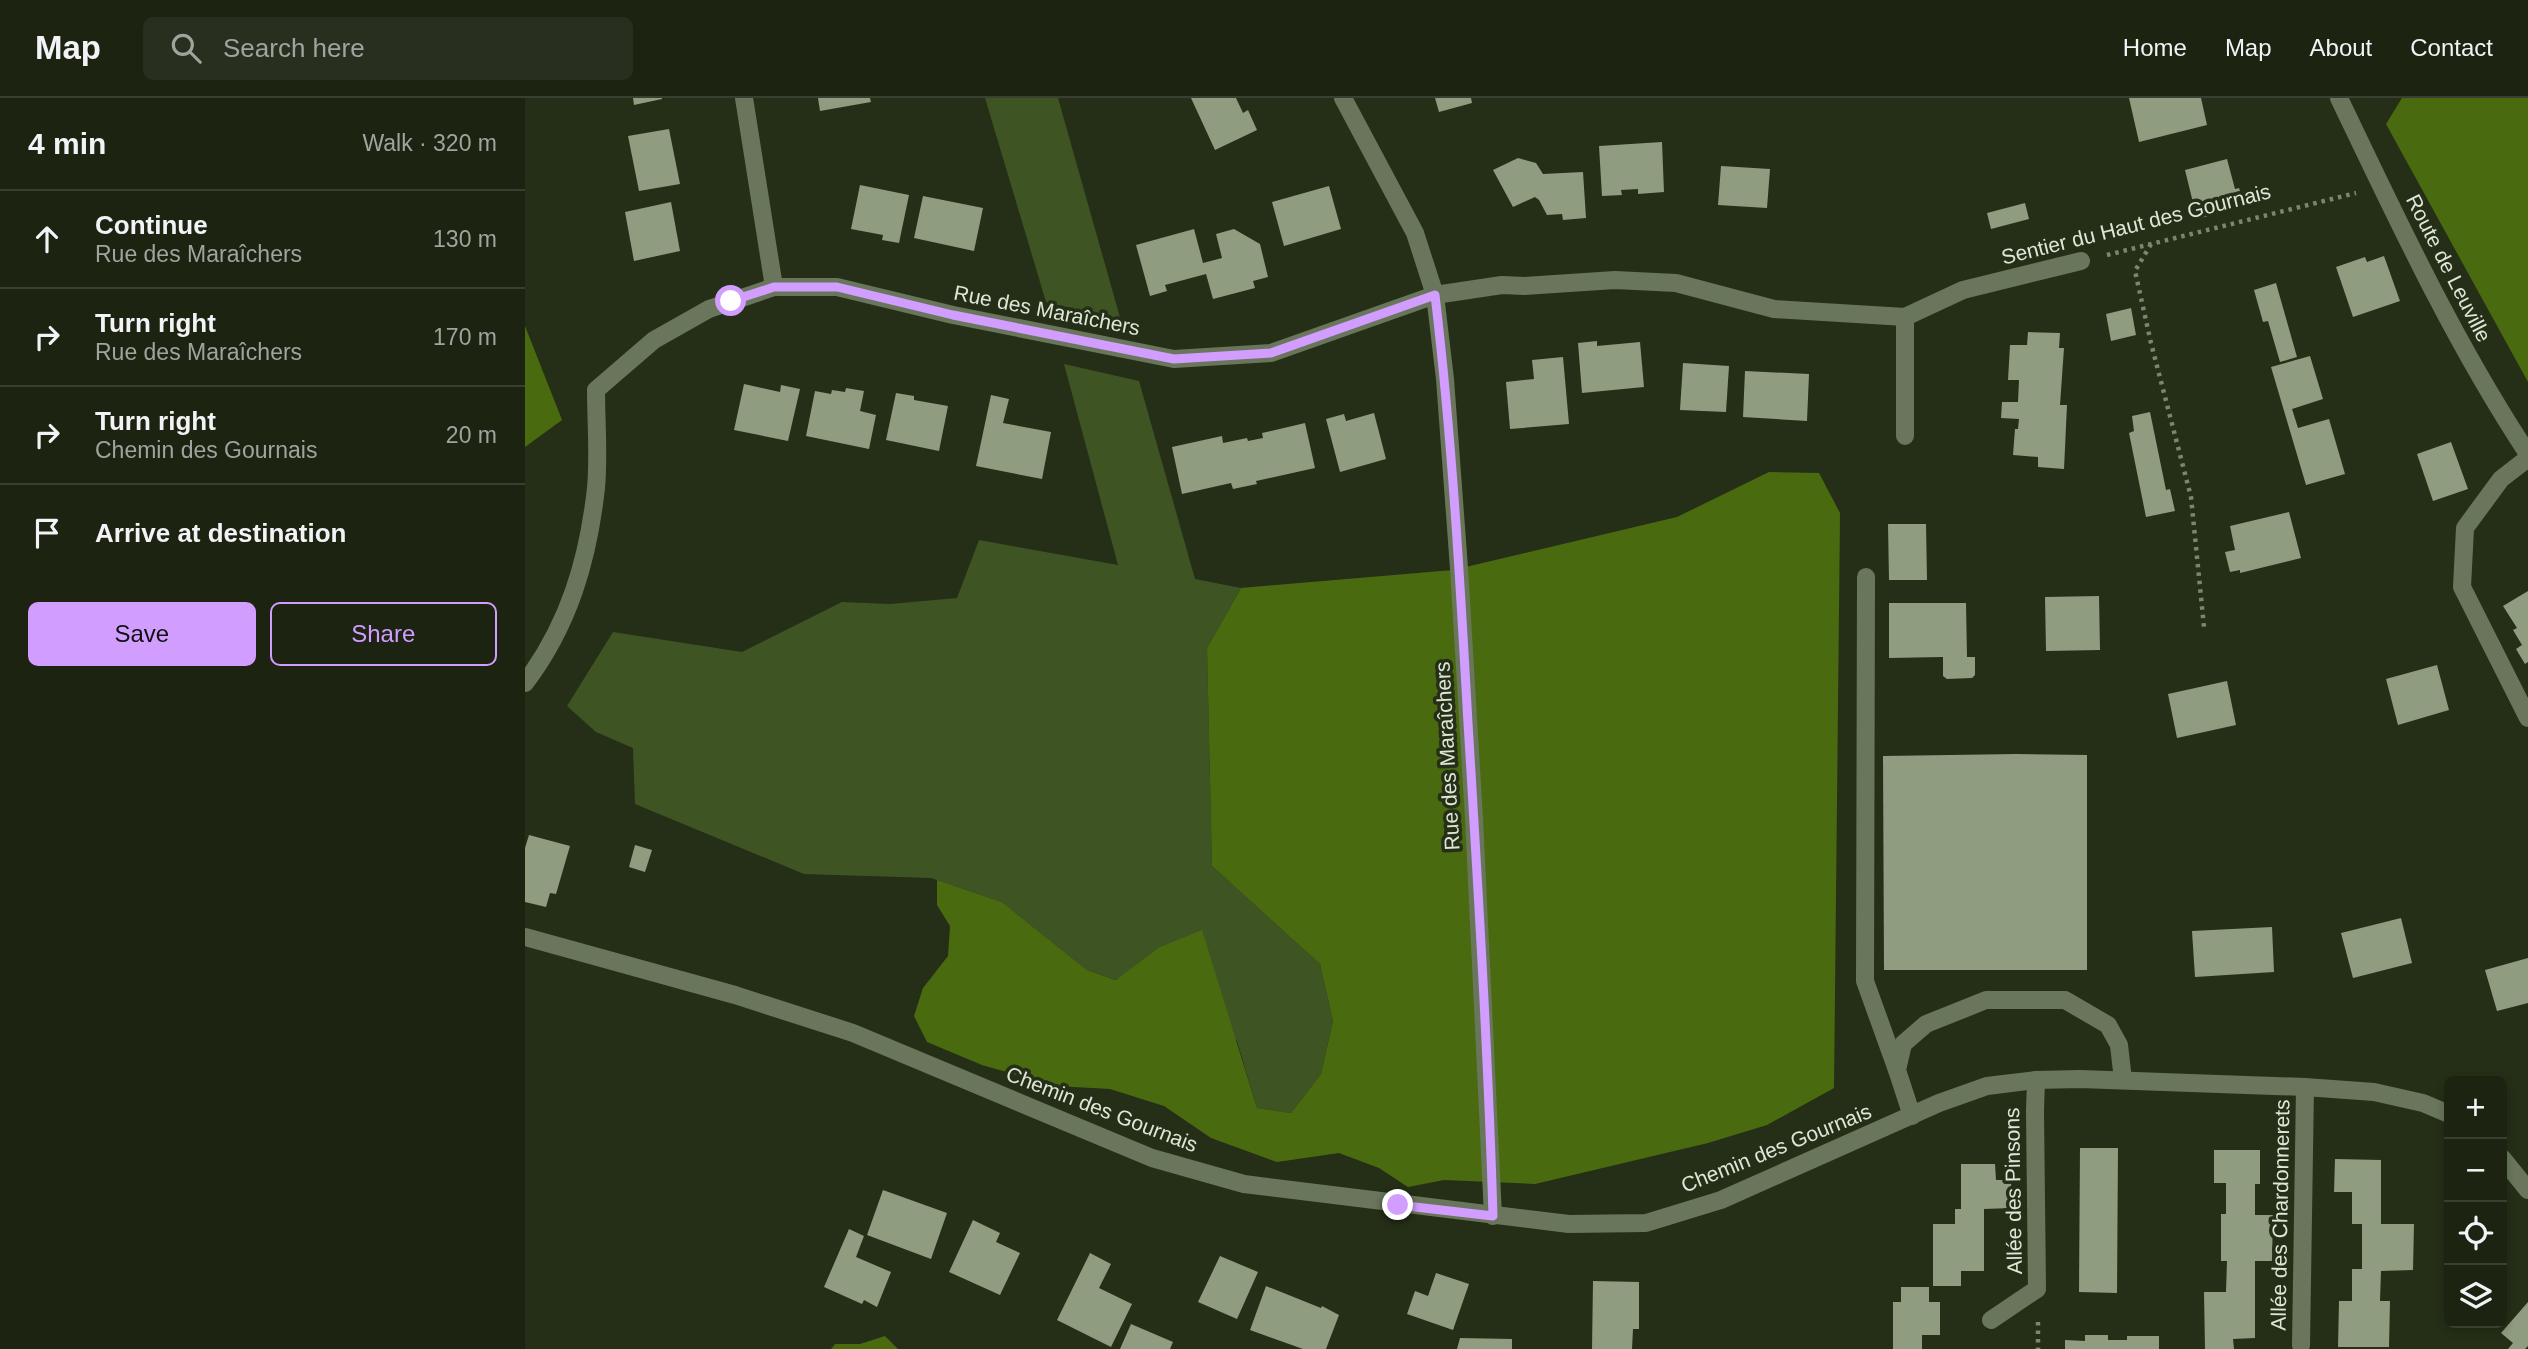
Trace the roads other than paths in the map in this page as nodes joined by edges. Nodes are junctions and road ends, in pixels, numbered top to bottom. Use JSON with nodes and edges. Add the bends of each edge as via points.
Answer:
{"nodes":[{"id":1,"x":744,"y":98,"type":"edge"},
{"id":2,"x":1343,"y":98,"type":"edge"},
{"id":3,"x":2339,"y":98,"type":"edge"},
{"id":4,"x":2081,"y":261,"type":"road end"},
{"id":5,"x":774,"y":287,"type":"junction"},
{"id":6,"x":1435,"y":295,"type":"junction"},
{"id":7,"x":1905,"y":317,"type":"junction"},
{"id":8,"x":1905,"y":436,"type":"dead end"},
{"id":9,"x":2528,"y":456,"type":"edge"},
{"id":10,"x":1866,"y":577,"type":"dead end"},
{"id":11,"x":525,"y":683,"type":"edge"},
{"id":12,"x":2528,"y":718,"type":"edge"},
{"id":13,"x":525,"y":937,"type":"edge"},
{"id":14,"x":1898,"y":1070,"type":"junction"},
{"id":15,"x":2036,"y":1080,"type":"junction"},
{"id":16,"x":2123,"y":1080,"type":"junction"},
{"id":17,"x":2305,"y":1087,"type":"junction"},
{"id":18,"x":2444,"y":1112,"type":"edge"},
{"id":19,"x":1912,"y":1116,"type":"junction"},
{"id":20,"x":2507,"y":1164,"type":"edge"},
{"id":21,"x":2528,"y":1191,"type":"edge"},
{"id":22,"x":1493,"y":1216,"type":"junction"},
{"id":23,"x":1991,"y":1320,"type":"dead end"},
{"id":24,"x":2301,"y":1345,"type":"dead end"}],
"edges":[{"from":1,"to":5,"type":"street"},
{"from":2,"to":6,"type":"street","via":[[1415,233]]},
{"from":3,"to":9,"type":"street","name":"Route de Leuville","via":[[2462,345]]},
{"from":4,"to":7,"type":"street","name":"Sentier du Haut des Gournais","via":[[1963,290]]},
{"from":5,"to":6,"type":"street","name":"Rue des Maraîchers","via":[[837,287],[1174,359],[1271,353]]},
{"from":5,"to":11,"type":"street","name":"Rue des Maraîchers","via":[[709,309],[654,340],[596,390],[596,486],[583,566],[564,619]]},
{"from":6,"to":7,"type":"street","name":"Rue des Maraîchers","via":[[1502,285],[1615,280],[1676,283],[1774,309]]},
{"from":6,"to":22,"type":"street","name":"Rue des Maraîchers","via":[[1459,568]]},
{"from":7,"to":8,"type":"street"},
{"from":9,"to":12,"type":"street","via":[[2501,479],[2465,528],[2462,587]]},
{"from":10,"to":14,"type":"street","via":[[1865,981]]},
{"from":13,"to":22,"type":"street","name":"Chemin des Gournais","via":[[853,1034],[1152,1158],[1244,1184]]},
{"from":14,"to":16,"type":"street","via":[[1903,1044],[1926,1024],[1986,1000],[2065,1000],[2108,1025],[2119,1045]]},
{"from":14,"to":19,"type":"street"},
{"from":15,"to":16,"type":"street","name":"Chemin des Gournais"},
{"from":15,"to":19,"type":"street","name":"Chemin des Gournais","via":[[1987,1086]]},
{"from":15,"to":23,"type":"street","name":"Allée des Pinsons","via":[[2037,1289]]},
{"from":16,"to":17,"type":"street","name":"Chemin des Gournais"},
{"from":17,"to":18,"type":"street","name":"Chemin des Gournais","via":[[2374,1092]]},
{"from":17,"to":24,"type":"street","name":"Allée des Chardonnerets"},
{"from":19,"to":22,"type":"street","name":"Chemin des Gournais","via":[[1721,1200],[1646,1223],[1569,1224]]},
{"from":20,"to":21,"type":"street"}]}
